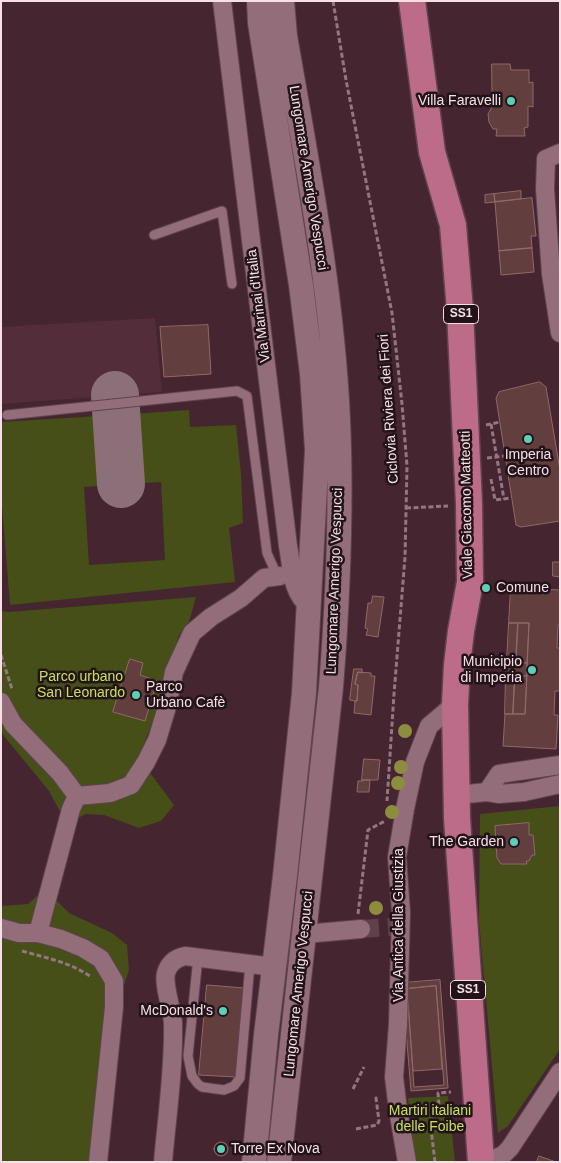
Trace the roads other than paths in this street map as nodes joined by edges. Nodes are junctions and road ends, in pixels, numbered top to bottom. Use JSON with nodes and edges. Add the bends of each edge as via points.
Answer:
{"nodes":[{"id":1,"x":222,"y":1,"type":"edge"},
{"id":2,"x":258,"y":1,"type":"edge"},
{"id":3,"x":282,"y":1,"type":"edge"},
{"id":4,"x":412,"y":1,"type":"edge"},
{"id":5,"x":560,"y":153,"type":"edge"},
{"id":6,"x":154,"y":235,"type":"dead end"},
{"id":7,"x":232,"y":284,"type":"dead end"},
{"id":8,"x":560,"y":333,"type":"edge"},
{"id":9,"x":7,"y":415,"type":"dead end"},
{"id":10,"x":287,"y":577,"type":"junction"},
{"id":11,"x":309,"y":606,"type":"junction"},
{"id":12,"x":337,"y":612,"type":"junction"},
{"id":13,"x":1,"y":702,"type":"edge"},
{"id":14,"x":455,"y":704,"type":"junction"},
{"id":15,"x":560,"y":765,"type":"edge"},
{"id":16,"x":560,"y":784,"type":"edge"},
{"id":17,"x":487,"y":792,"type":"junction"},
{"id":18,"x":457,"y":795,"type":"junction"},
{"id":19,"x":77,"y":796,"type":"junction"},
{"id":20,"x":1,"y":928,"type":"edge"},
{"id":21,"x":359,"y":929,"type":"tunnel mouth"},
{"id":22,"x":38,"y":933,"type":"junction"},
{"id":23,"x":305,"y":934,"type":"junction"},
{"id":24,"x":198,"y":957,"type":"junction"},
{"id":25,"x":250,"y":964,"type":"junction"},
{"id":26,"x":274,"y":967,"type":"junction"},
{"id":27,"x":560,"y":1072,"type":"edge"},
{"id":28,"x":98,"y":1162,"type":"edge"},
{"id":29,"x":163,"y":1162,"type":"edge"},
{"id":30,"x":254,"y":1162,"type":"edge"},
{"id":31,"x":279,"y":1162,"type":"edge"},
{"id":32,"x":407,"y":1162,"type":"edge"},
{"id":33,"x":481,"y":1162,"type":"edge"},
{"id":34,"x":487,"y":1162,"type":"edge"}],
"edges":[{"from":1,"to":10,"type":"street","name":"Via Marinai d'Italia","via":[[287,536]]},
{"from":2,"to":11,"type":"main road","name":"Lungomare Amerigo Vespucci","via":[[312,374],[317,450]]},
{"from":3,"to":12,"type":"main road","name":"Lungomare Amerigo Vespucci","via":[[321,256],[338,417]]},
{"from":4,"to":14,"type":"main road","name":"Viale Giacomo Matteotti","number":"SS1","via":[[432,152],[453,225],[460,310],[470,504],[470,582],[461,631]]},
{"from":5,"to":8,"type":"street","via":[[546,159],[545,190]]},
{"from":6,"to":7,"type":"lane","via":[[222,212]]},
{"from":9,"to":10,"type":"lane","via":[[237,391],[247,396],[268,553],[275,571]]},
{"from":10,"to":11,"type":"street","name":"Via Marinai d'Italia"},
{"from":10,"to":19,"type":"street","via":[[264,578],[192,633],[174,672],[157,740],[131,785],[110,794]]},
{"from":11,"to":12,"type":"main road"},
{"from":11,"to":26,"type":"main road","name":"Lungomare Amerigo Vespucci","via":[[304,693]]},
{"from":12,"to":23,"type":"main road","name":"Lungomare Amerigo Vespucci"},
{"from":13,"to":19,"type":"street","via":[[13,724],[60,773]]},
{"from":14,"to":18,"type":"main road","name":"Viale Giacomo Matteotti","number":"SS1"},
{"from":14,"to":32,"type":"street","name":"Via Antica della Giustizia","via":[[429,726],[415,762],[397,857],[401,912],[398,1024],[390,1077]]},
{"from":15,"to":17,"type":"street","via":[[499,774]]},
{"from":16,"to":17,"type":"street","via":[[524,792]]},
{"from":17,"to":18,"type":"street"},
{"from":18,"to":33,"type":"main road","name":"Viale Giacomo Matteotti","number":"SS1"},
{"from":19,"to":22,"type":"street","via":[[68,818]]},
{"from":20,"to":22,"type":"street"},
{"from":21,"to":23,"type":"street"},
{"from":22,"to":28,"type":"street","via":[[84,948],[101,958],[114,981]]},
{"from":23,"to":31,"type":"main road","name":"Lungomare Amerigo Vespucci"},
{"from":24,"to":25,"type":"street","name":"Lungomare Amerigo Vespucci"},
{"from":24,"to":25,"type":"lane","via":[[188,1056],[195,1081],[206,1088],[229,1089],[240,1078]]},
{"from":24,"to":29,"type":"street","name":"Lungomare Amerigo Vespucci","via":[[179,958],[166,974],[173,1022]]},
{"from":25,"to":26,"type":"street","name":"Lungomare Amerigo Vespucci"},
{"from":26,"to":30,"type":"main road","name":"Lungomare Amerigo Vespucci"},
{"from":27,"to":34,"type":"street","via":[[510,1148]]}]}
